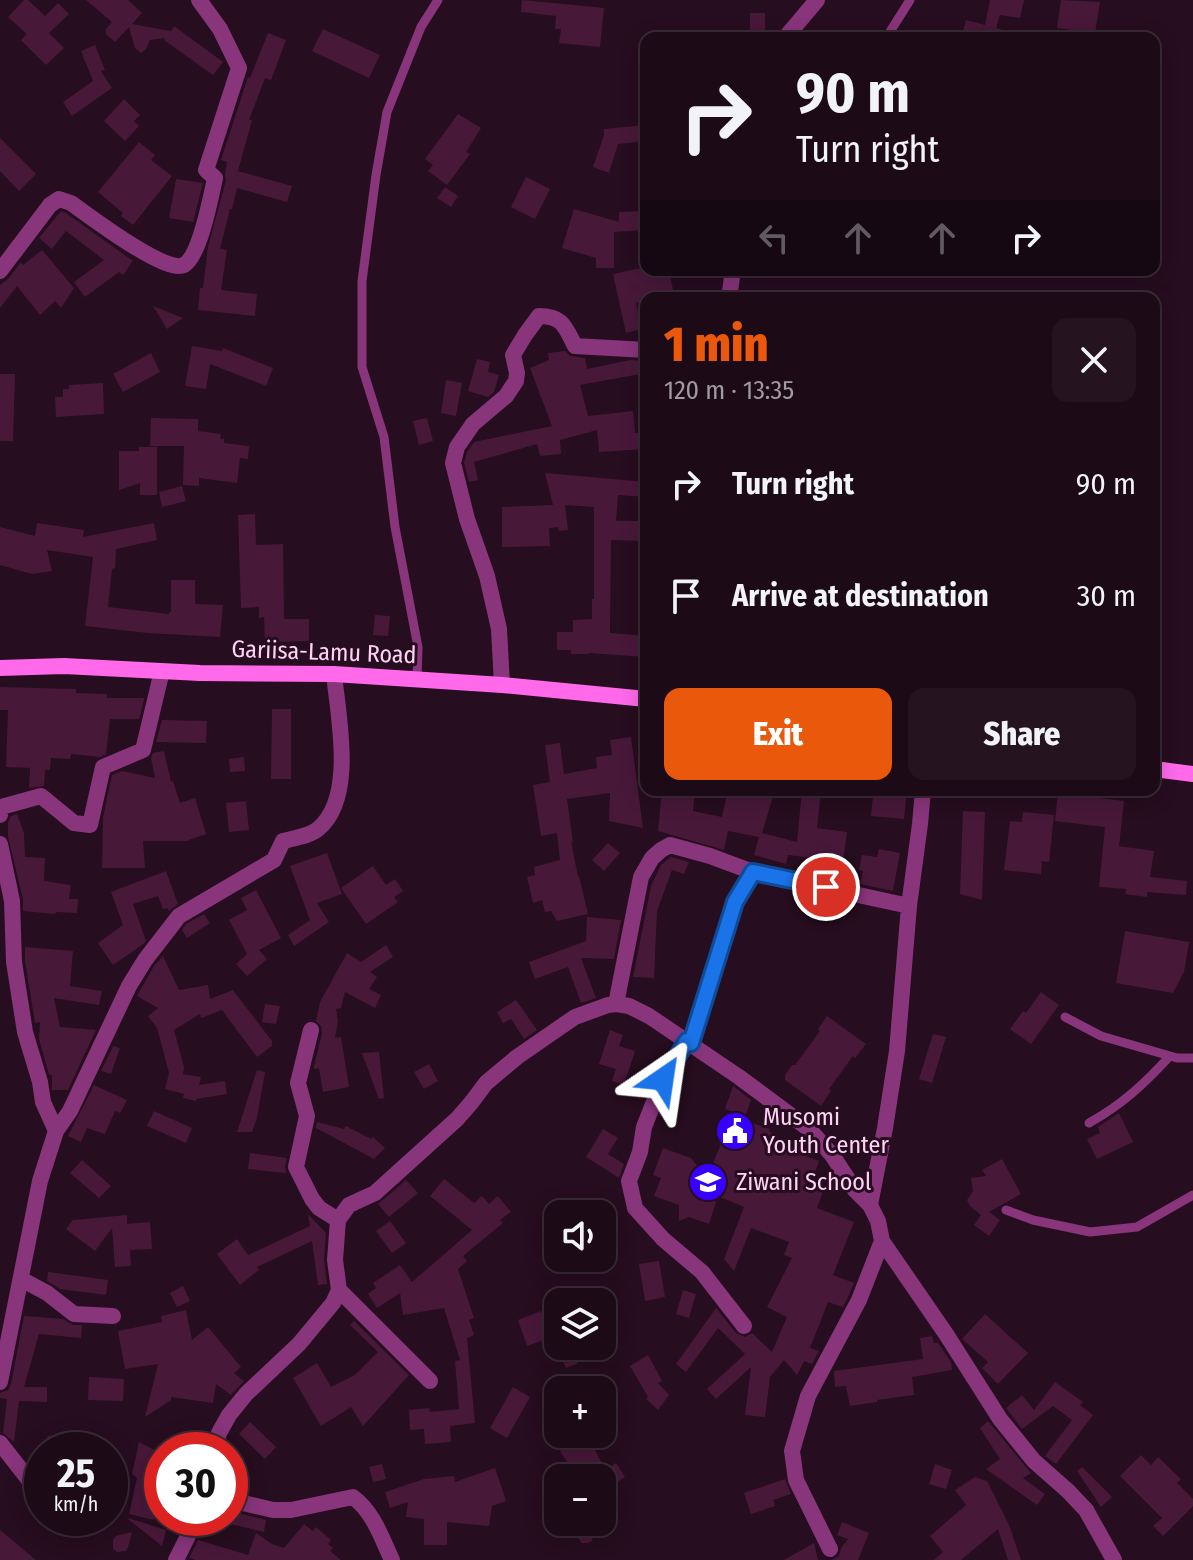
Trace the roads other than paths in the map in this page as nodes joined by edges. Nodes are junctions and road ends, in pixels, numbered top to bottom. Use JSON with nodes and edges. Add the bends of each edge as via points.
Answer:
{"nodes":[{"id":1,"x":199,"y":0,"type":"edge"},
{"id":2,"x":438,"y":0,"type":"edge"},
{"id":3,"x":817,"y":0,"type":"edge"},
{"id":4,"x":910,"y":0,"type":"edge"},
{"id":5,"x":790,"y":32,"type":"edge"},
{"id":6,"x":890,"y":32,"type":"edge"},
{"id":7,"x":0,"y":271,"type":"edge"},
{"id":8,"x":640,"y":350,"type":"edge"},
{"id":9,"x":0,"y":668,"type":"edge"},
{"id":10,"x":162,"y":671,"type":"junction"},
{"id":11,"x":334,"y":674,"type":"junction"},
{"id":12,"x":417,"y":679,"type":"junction"},
{"id":13,"x":502,"y":685,"type":"junction"},
{"id":14,"x":640,"y":698,"type":"edge"},
{"id":15,"x":1160,"y":770,"type":"edge"},
{"id":16,"x":1193,"y":774,"type":"edge"},
{"id":17,"x":922,"y":796,"type":"edge"},
{"id":18,"x":0,"y":815,"type":"edge"},
{"id":19,"x":0,"y":844,"type":"edge"},
{"id":20,"x":753,"y":872,"type":"junction"},
{"id":21,"x":909,"y":906,"type":"junction"},
{"id":22,"x":616,"y":1004,"type":"junction"},
{"id":23,"x":1065,"y":1017,"type":"dead end"},
{"id":24,"x":311,"y":1030,"type":"dead end"},
{"id":25,"x":689,"y":1042,"type":"junction"},
{"id":26,"x":1170,"y":1056,"type":"junction"},
{"id":27,"x":1193,"y":1058,"type":"edge"},
{"id":28,"x":1089,"y":1123,"type":"dead end"},
{"id":29,"x":56,"y":1131,"type":"junction"},
{"id":30,"x":1193,"y":1195,"type":"edge"},
{"id":31,"x":870,"y":1205,"type":"junction"},
{"id":32,"x":1006,"y":1210,"type":"dead end"},
{"id":33,"x":338,"y":1220,"type":"junction"},
{"id":34,"x":882,"y":1241,"type":"junction"},
{"id":35,"x":21,"y":1279,"type":"junction"},
{"id":36,"x":339,"y":1290,"type":"junction"},
{"id":37,"x":113,"y":1316,"type":"dead end"},
{"id":38,"x":744,"y":1326,"type":"dead end"},
{"id":39,"x":430,"y":1381,"type":"dead end"},
{"id":40,"x":0,"y":1382,"type":"edge"},
{"id":41,"x":220,"y":1432,"type":"edge"},
{"id":42,"x":0,"y":1443,"type":"edge"},
{"id":43,"x":24,"y":1474,"type":"edge"},
{"id":44,"x":248,"y":1504,"type":"edge"},
{"id":45,"x":188,"y":1536,"type":"edge"},
{"id":46,"x":830,"y":1549,"type":"dead end"},
{"id":47,"x":176,"y":1560,"type":"edge"},
{"id":48,"x":392,"y":1560,"type":"edge"},
{"id":49,"x":1114,"y":1560,"type":"edge"}],
"edges":[{"from":1,"to":7,"type":"street","via":[[239,68],[206,170],[215,178],[203,228],[188,260],[177,267],[157,261],[59,199]]},
{"from":2,"to":12,"type":"lane","via":[[421,27],[387,112],[362,281],[362,367],[384,437],[418,647]]},
{"from":3,"to":5,"type":"street"},
{"from":4,"to":6,"type":"lane"},
{"from":8,"to":13,"type":"street","via":[[575,346],[560,320],[539,316],[513,355],[517,377],[506,396],[477,419],[457,447],[453,463],[499,629]]},
{"from":9,"to":10,"type":"street","name":"Gariisa-Lamu Road"},
{"from":10,"to":11,"type":"street","name":"Gariisa-Lamu Road"},
{"from":10,"to":18,"type":"street","via":[[143,750],[103,767],[90,825],[74,823],[41,796],[1,807]]},
{"from":11,"to":12,"type":"street","name":"Gariisa-Lamu Road"},
{"from":11,"to":29,"type":"street","via":[[343,765],[331,811],[316,831],[283,841],[274,860],[179,916],[129,986]]},
{"from":12,"to":13,"type":"street","name":"Gariisa-Lamu Road"},
{"from":13,"to":14,"type":"street","name":"Gariisa-Lamu Road"},
{"from":15,"to":16,"type":"street"},
{"from":17,"to":21,"type":"street"},
{"from":19,"to":29,"type":"street","via":[[12,901],[14,962],[25,1032]]},
{"from":20,"to":21,"type":"street"},
{"from":20,"to":22,"type":"street","via":[[670,845],[652,858],[641,877]]},
{"from":20,"to":25,"type":"street","via":[[735,902]]},
{"from":21,"to":31,"type":"street","via":[[897,1051]]},
{"from":22,"to":25,"type":"street","via":[[649,1016]]},
{"from":22,"to":33,"type":"street","via":[[575,1017],[517,1057],[486,1083],[457,1119],[375,1193],[349,1205]]},
{"from":23,"to":26,"type":"lane","via":[[1101,1036]]},
{"from":24,"to":33,"type":"street","via":[[298,1083],[307,1116],[296,1167],[319,1208]]},
{"from":25,"to":31,"type":"street","via":[[809,1129]]},
{"from":25,"to":38,"type":"street","via":[[663,1079],[629,1181],[635,1208],[702,1272]]},
{"from":26,"to":27,"type":"lane"},
{"from":26,"to":28,"type":"lane","via":[[1114,1109]]},
{"from":29,"to":35,"type":"street","via":[[40,1181]]},
{"from":30,"to":32,"type":"lane","via":[[1137,1227],[1090,1232]]},
{"from":31,"to":34,"type":"street"},
{"from":33,"to":36,"type":"street"},
{"from":34,"to":46,"type":"street","via":[[859,1300],[808,1396],[792,1451],[796,1480]]},
{"from":34,"to":49,"type":"street","via":[[1000,1419],[1034,1461],[1086,1510]]},
{"from":35,"to":37,"type":"street","via":[[74,1314]]},
{"from":35,"to":40,"type":"street"},
{"from":36,"to":39,"type":"street"},
{"from":36,"to":41,"type":"street","via":[[322,1318],[246,1394]]},
{"from":42,"to":43,"type":"street"},
{"from":44,"to":48,"type":"street","via":[[291,1510],[353,1497],[373,1517]]},
{"from":45,"to":47,"type":"street"}]}
